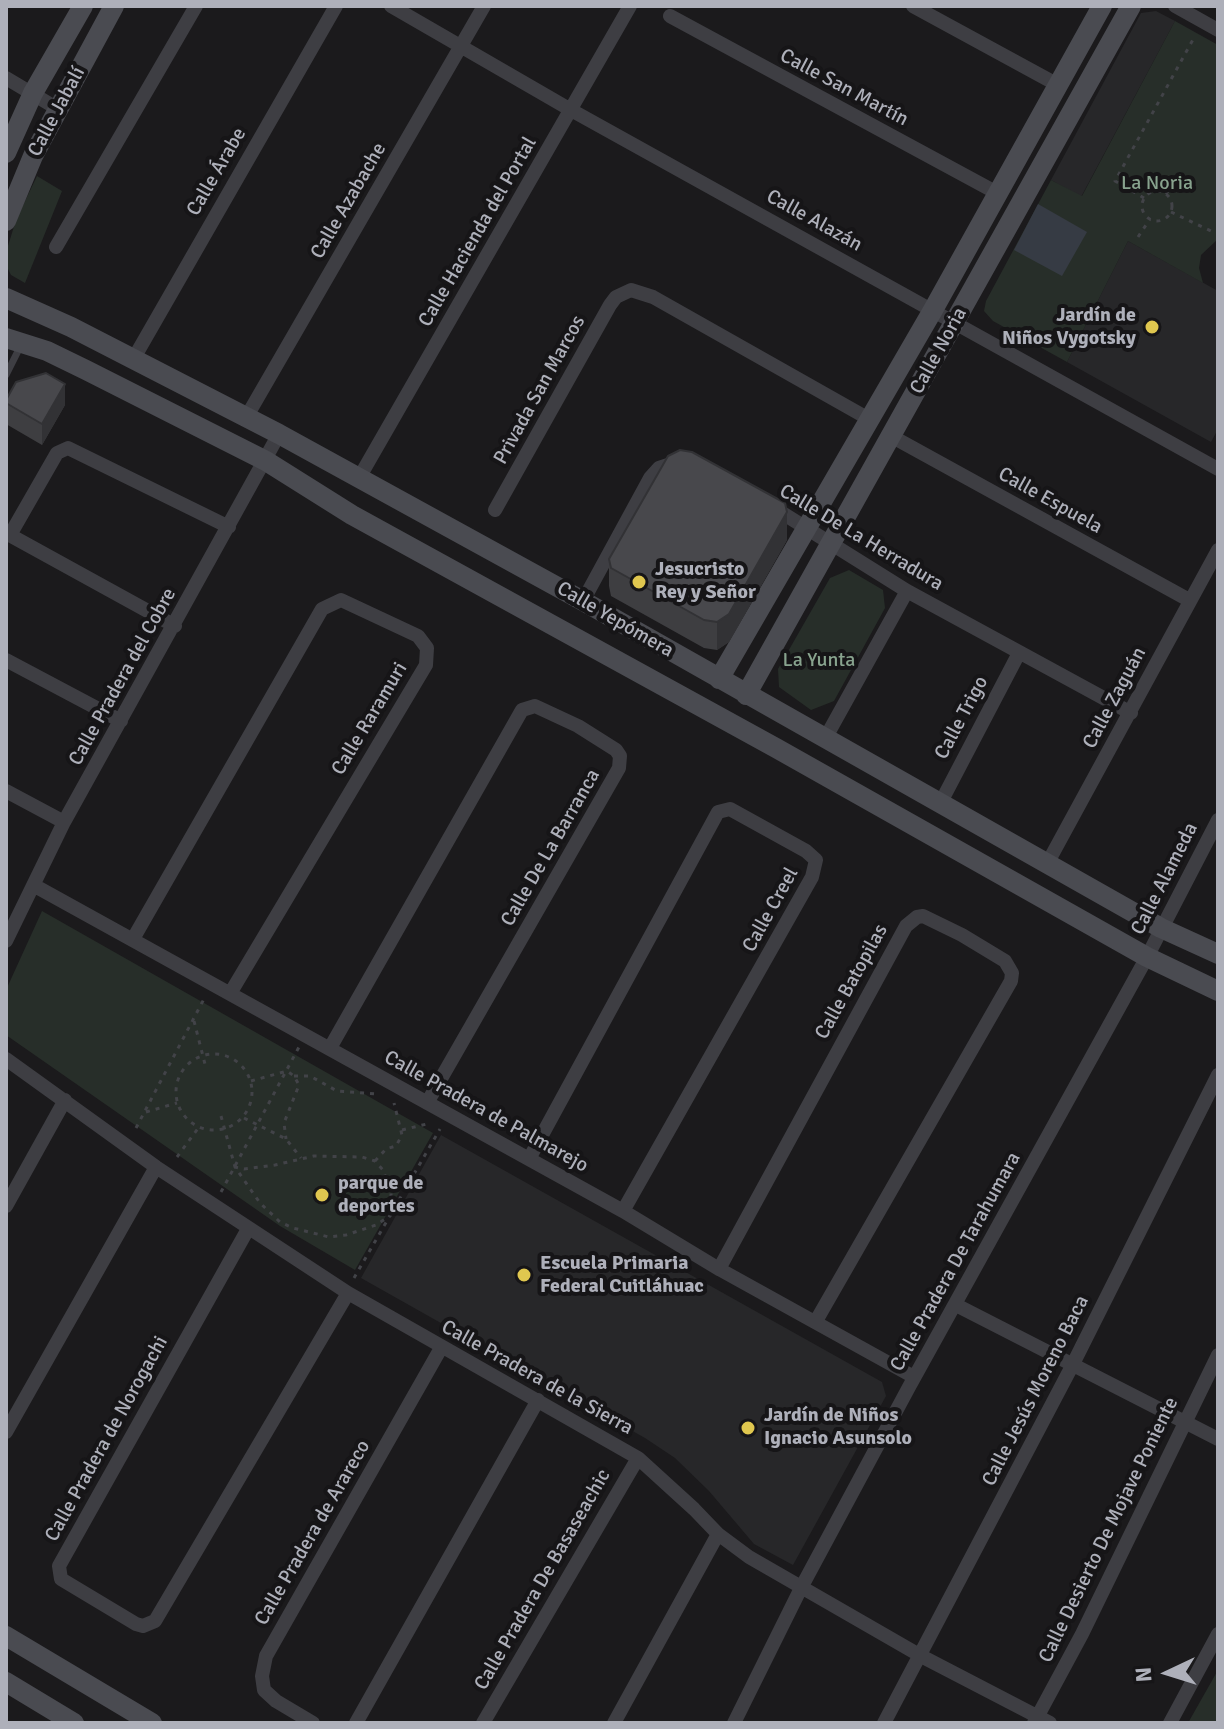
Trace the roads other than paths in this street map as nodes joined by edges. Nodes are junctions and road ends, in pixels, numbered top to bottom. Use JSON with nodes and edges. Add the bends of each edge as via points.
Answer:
{"nodes":[{"id":1,"x":83,"y":6,"type":"edge"},
{"id":2,"x":114,"y":6,"type":"edge"},
{"id":3,"x":196,"y":6,"type":"edge"},
{"id":4,"x":336,"y":6,"type":"edge"},
{"id":5,"x":391,"y":6,"type":"edge"},
{"id":6,"x":484,"y":6,"type":"edge"},
{"id":7,"x":630,"y":6,"type":"edge"},
{"id":8,"x":913,"y":6,"type":"edge"},
{"id":9,"x":1102,"y":6,"type":"edge"},
{"id":10,"x":1131,"y":6,"type":"edge"},
{"id":11,"x":1175,"y":6,"type":"edge"},
{"id":12,"x":670,"y":16,"type":"dead end"},
{"id":13,"x":1218,"y":30,"type":"edge"},
{"id":14,"x":462,"y":47,"type":"junction"},
{"id":15,"x":6,"y":78,"type":"edge"},
{"id":16,"x":1058,"y":85,"type":"junction"},
{"id":17,"x":33,"y":93,"type":"junction"},
{"id":18,"x":58,"y":109,"type":"junction"},
{"id":19,"x":571,"y":110,"type":"junction"},
{"id":20,"x":6,"y":153,"type":"edge"},
{"id":21,"x":999,"y":194,"type":"junction"},
{"id":22,"x":6,"y":221,"type":"edge"},
{"id":23,"x":56,"y":247,"type":"dead end"},
{"id":24,"x":6,"y":298,"type":"edge"},
{"id":25,"x":933,"y":310,"type":"junction"},
{"id":26,"x":955,"y":322,"type":"junction"},
{"id":27,"x":14,"y":340,"type":"edge"},
{"id":28,"x":134,"y":358,"type":"junction"},
{"id":29,"x":6,"y":375,"type":"edge"},
{"id":30,"x":247,"y":416,"type":"junction"},
{"id":31,"x":869,"y":419,"type":"junction"},
{"id":32,"x":279,"y":434,"type":"junction"},
{"id":33,"x":891,"y":436,"type":"junction"},
{"id":34,"x":266,"y":461,"type":"junction"},
{"id":35,"x":691,"y":464,"type":"edge"},
{"id":36,"x":1218,"y":469,"type":"edge"},
{"id":37,"x":359,"y":478,"type":"junction"},
{"id":38,"x":758,"y":499,"type":"edge"},
{"id":39,"x":495,"y":510,"type":"dead end"},
{"id":40,"x":806,"y":526,"type":"junction"},
{"id":41,"x":229,"y":527,"type":"junction"},
{"id":42,"x":8,"y":534,"type":"edge"},
{"id":43,"x":831,"y":543,"type":"junction"},
{"id":44,"x":1218,"y":550,"type":"edge"},
{"id":45,"x":907,"y":591,"type":"junction"},
{"id":46,"x":1189,"y":600,"type":"junction"},
{"id":47,"x":583,"y":601,"type":"junction"},
{"id":48,"x":175,"y":626,"type":"junction"},
{"id":49,"x":1019,"y":653,"type":"junction"},
{"id":50,"x":6,"y":660,"type":"edge"},
{"id":51,"x":719,"y":679,"type":"junction"},
{"id":52,"x":746,"y":695,"type":"junction"},
{"id":53,"x":1131,"y":713,"type":"junction"},
{"id":54,"x":121,"y":721,"type":"junction"},
{"id":55,"x":826,"y":737,"type":"junction"},
{"id":56,"x":6,"y":791,"type":"edge"},
{"id":57,"x":941,"y":802,"type":"junction"},
{"id":58,"x":1218,"y":820,"type":"edge"},
{"id":59,"x":64,"y":822,"type":"junction"},
{"id":60,"x":1047,"y":864,"type":"junction"},
{"id":61,"x":35,"y":886,"type":"junction"},
{"id":62,"x":11,"y":919,"type":"edge"},
{"id":63,"x":1161,"y":928,"type":"junction"},
{"id":64,"x":133,"y":939,"type":"junction"},
{"id":65,"x":6,"y":941,"type":"edge"},
{"id":66,"x":1218,"y":954,"type":"edge"},
{"id":67,"x":1147,"y":957,"type":"junction"},
{"id":68,"x":1218,"y":991,"type":"edge"},
{"id":69,"x":231,"y":992,"type":"junction"},
{"id":70,"x":330,"y":1048,"type":"junction"},
{"id":71,"x":6,"y":1059,"type":"edge"},
{"id":72,"x":1218,"y":1075,"type":"edge"},
{"id":73,"x":65,"y":1100,"type":"junction"},
{"id":74,"x":427,"y":1103,"type":"junction"},
{"id":75,"x":529,"y":1159,"type":"junction"},
{"id":76,"x":156,"y":1167,"type":"junction"},
{"id":77,"x":6,"y":1206,"type":"edge"},
{"id":78,"x":623,"y":1211,"type":"junction"},
{"id":79,"x":248,"y":1229,"type":"junction"},
{"id":80,"x":719,"y":1269,"type":"junction"},
{"id":81,"x":348,"y":1293,"type":"junction"},
{"id":82,"x":956,"y":1305,"type":"junction"},
{"id":83,"x":816,"y":1321,"type":"junction"},
{"id":84,"x":441,"y":1348,"type":"junction"},
{"id":85,"x":1218,"y":1355,"type":"edge"},
{"id":86,"x":1072,"y":1366,"type":"junction"},
{"id":87,"x":914,"y":1377,"type":"junction"},
{"id":88,"x":538,"y":1400,"type":"junction"},
{"id":89,"x":1184,"y":1422,"type":"junction"},
{"id":90,"x":6,"y":1432,"type":"edge"},
{"id":91,"x":1218,"y":1439,"type":"edge"},
{"id":92,"x":638,"y":1458,"type":"junction"},
{"id":93,"x":718,"y":1534,"type":"junction"},
{"id":94,"x":801,"y":1588,"type":"junction"},
{"id":95,"x":1218,"y":1634,"type":"edge"},
{"id":96,"x":6,"y":1636,"type":"edge"},
{"id":97,"x":921,"y":1656,"type":"junction"},
{"id":98,"x":6,"y":1682,"type":"edge"},
{"id":99,"x":1041,"y":1721,"type":"edge"},
{"id":100,"x":74,"y":1723,"type":"edge"},
{"id":101,"x":152,"y":1723,"type":"edge"},
{"id":102,"x":313,"y":1723,"type":"edge"},
{"id":103,"x":356,"y":1723,"type":"edge"},
{"id":104,"x":483,"y":1723,"type":"edge"},
{"id":105,"x":614,"y":1723,"type":"edge"},
{"id":106,"x":734,"y":1723,"type":"edge"},
{"id":107,"x":884,"y":1723,"type":"edge"},
{"id":108,"x":1170,"y":1723,"type":"edge"}],
"edges":[{"from":1,"to":17,"type":"main road","name":"Calle Jabalí"},
{"from":2,"to":18,"type":"main road","name":"Calle Jabalí"},
{"from":3,"to":23,"type":"street"},
{"from":4,"to":28,"type":"street","name":"Calle Árabe"},
{"from":5,"to":14,"type":"street","name":"Calle Alazán"},
{"from":6,"to":14,"type":"street","name":"Calle Azabache"},
{"from":7,"to":19,"type":"street","name":"Calle Hacienda del Portal"},
{"from":8,"to":16,"type":"street"},
{"from":9,"to":16,"type":"main road","name":"Calle Noria"},
{"from":10,"to":26,"type":"main road","name":"Calle Noria"},
{"from":11,"to":13,"type":"street"},
{"from":12,"to":21,"type":"street","name":"Calle San Martín"},
{"from":14,"to":19,"type":"street","name":"Calle Alazán"},
{"from":14,"to":30,"type":"street","name":"Calle Azabache"},
{"from":15,"to":17,"type":"street"},
{"from":16,"to":21,"type":"main road","name":"Calle Noria"},
{"from":17,"to":18,"type":"street"},
{"from":17,"to":20,"type":"main road","name":"Calle Jabalí"},
{"from":18,"to":22,"type":"main road","name":"Calle Jabalí"},
{"from":19,"to":25,"type":"street","name":"Calle Alazán"},
{"from":19,"to":37,"type":"street","name":"Calle Hacienda del Portal"},
{"from":21,"to":25,"type":"main road","name":"Calle Noria"},
{"from":24,"to":28,"type":"main road","name":"Calle Yepómera"},
{"from":25,"to":26,"type":"street","name":"Calle Alazán"},
{"from":25,"to":31,"type":"main road","name":"Calle Noria"},
{"from":26,"to":33,"type":"main road","name":"Calle Noria"},
{"from":26,"to":36,"type":"street","name":"Calle Alazán"},
{"from":27,"to":29,"type":"lane"},
{"from":27,"to":34,"type":"main road","name":"Calle Yepómera","via":[[86,370]]},
{"from":28,"to":30,"type":"main road","name":"Calle Yepómera"},
{"from":30,"to":32,"type":"main road","name":"Calle Yepómera"},
{"from":31,"to":39,"type":"street","name":"Privada San Marcos","via":[[653,297],[624,292],[610,305]]},
{"from":31,"to":40,"type":"main road","name":"Calle Noria"},
{"from":32,"to":34,"type":"street","name":"Calle Pradera del Cobre"},
{"from":32,"to":37,"type":"main road","name":"Calle Yepómera"},
{"from":33,"to":43,"type":"main road","name":"Calle Noria"},
{"from":33,"to":46,"type":"street","name":"Calle Espuela"},
{"from":34,"to":41,"type":"street","name":"Calle Pradera del Cobre"},
{"from":34,"to":67,"type":"main road","name":"Calle Yepómera","via":[[352,515]]},
{"from":35,"to":47,"type":"street","via":[[670,463],[650,478]]},
{"from":37,"to":47,"type":"main road","name":"Calle Yepómera"},
{"from":38,"to":40,"type":"street","name":"Calle De La Herradura"},
{"from":40,"to":43,"type":"street","name":"Calle De La Herradura"},
{"from":40,"to":51,"type":"main road","name":"Calle Noria"},
{"from":41,"to":42,"type":"street","via":[[68,448],[57,453]]},
{"from":41,"to":48,"type":"street","name":"Calle Pradera del Cobre"},
{"from":42,"to":48,"type":"street"},
{"from":43,"to":45,"type":"street","name":"Calle De La Herradura"},
{"from":43,"to":52,"type":"main road","name":"Calle Noria"},
{"from":44,"to":46,"type":"street","name":"Calle Zaguán"},
{"from":45,"to":49,"type":"street","name":"Calle De La Herradura"},
{"from":45,"to":55,"type":"street"},
{"from":46,"to":53,"type":"street","name":"Calle Zaguán"},
{"from":47,"to":51,"type":"main road","name":"Calle Yepómera"},
{"from":48,"to":54,"type":"street","name":"Calle Pradera del Cobre"},
{"from":49,"to":53,"type":"street","name":"Calle De La Herradura"},
{"from":49,"to":57,"type":"street","name":"Calle Trigo"},
{"from":50,"to":54,"type":"street"},
{"from":51,"to":52,"type":"main road","name":"Calle Yepómera"},
{"from":52,"to":55,"type":"main road","name":"Calle Yepómera"},
{"from":53,"to":60,"type":"street","name":"Calle Zaguán"},
{"from":54,"to":59,"type":"street","name":"Calle Pradera del Cobre"},
{"from":55,"to":57,"type":"main road","name":"Calle Yepómera"},
{"from":56,"to":59,"type":"street"},
{"from":57,"to":60,"type":"main road","name":"Calle Yepómera"},
{"from":58,"to":63,"type":"street","name":"Calle Alameda"},
{"from":59,"to":61,"type":"street","name":"Calle Pradera del Cobre"},
{"from":60,"to":63,"type":"main road","name":"Calle Yepómera"},
{"from":61,"to":62,"type":"street","name":"Calle Pradera del Cobre"},
{"from":61,"to":64,"type":"street","name":"Calle Pradera de Palmarejo"},
{"from":62,"to":65,"type":"street","name":"Calle Pradera del Cobre"},
{"from":63,"to":66,"type":"main road","name":"Calle Yepómera"},
{"from":63,"to":67,"type":"street","name":"Calle Alameda"},
{"from":64,"to":69,"type":"street","name":"Calle Pradera de Palmarejo"},
{"from":64,"to":69,"type":"street","name":"Calle Raramuri","via":[[322,609],[341,600],[418,636],[427,648],[426,665]]},
{"from":67,"to":68,"type":"main road","name":"Calle Yepómera"},
{"from":67,"to":82,"type":"street","name":"Calle Pradera De Tarahumara"},
{"from":69,"to":70,"type":"street","name":"Calle Pradera de Palmarejo"},
{"from":70,"to":74,"type":"street","name":"Calle Pradera de Palmarejo"},
{"from":70,"to":74,"type":"street","name":"Calle De La Barranca","via":[[522,710],[535,706],[578,726],[616,750],[619,768]]},
{"from":71,"to":73,"type":"street","name":"Calle Pradera de la Sierra"},
{"from":72,"to":86,"type":"street","name":"Calle Jesús Moreno Baca"},
{"from":73,"to":76,"type":"street","name":"Calle Pradera de la Sierra"},
{"from":73,"to":77,"type":"street"},
{"from":74,"to":75,"type":"street","name":"Calle Pradera de Palmarejo"},
{"from":75,"to":78,"type":"street","name":"Calle Pradera de Palmarejo"},
{"from":75,"to":78,"type":"street","name":"Calle Creel","via":[[718,812],[730,809],[806,851],[816,860],[812,877]]},
{"from":76,"to":79,"type":"street","name":"Calle Pradera de la Sierra"},
{"from":76,"to":90,"type":"street"},
{"from":78,"to":80,"type":"street","name":"Calle Pradera de Palmarejo"},
{"from":79,"to":81,"type":"street","name":"Calle Pradera de la Sierra"},
{"from":79,"to":81,"type":"street","name":"Calle Pradera de Norogachi","via":[[59,1566],[61,1579],[136,1624],[155,1621]]},
{"from":80,"to":83,"type":"street","name":"Calle Pradera de Palmarejo"},
{"from":80,"to":83,"type":"street","name":"Calle Batopilas","via":[[901,933],[923,916],[952,930],[1005,961],[1011,981]]},
{"from":81,"to":84,"type":"street","name":"Calle Pradera de la Sierra"},
{"from":82,"to":86,"type":"street"},
{"from":82,"to":87,"type":"street","name":"Calle Pradera De Tarahumara"},
{"from":83,"to":87,"type":"street","name":"Calle Pradera de Palmarejo"},
{"from":84,"to":88,"type":"street","name":"Calle Pradera de la Sierra"},
{"from":84,"to":102,"type":"street","name":"Calle Pradera de Arareco","via":[[266,1656],[264,1690]]},
{"from":85,"to":89,"type":"street","name":"Calle Desierto De Mojave Poniente"},
{"from":86,"to":89,"type":"street"},
{"from":86,"to":97,"type":"street","name":"Calle Jesús Moreno Baca"},
{"from":87,"to":94,"type":"street","name":"Calle Pradera De Tarahumara"},
{"from":88,"to":92,"type":"street","name":"Calle Pradera de la Sierra"},
{"from":88,"to":103,"type":"street"},
{"from":89,"to":91,"type":"street"},
{"from":89,"to":99,"type":"street","name":"Calle Desierto De Mojave Poniente"},
{"from":92,"to":93,"type":"street","name":"Calle Pradera de la Sierra"},
{"from":92,"to":104,"type":"street","name":"Calle Pradera De Basaseachic"},
{"from":93,"to":94,"type":"street","name":"Calle Pradera de la Sierra"},
{"from":93,"to":105,"type":"street"},
{"from":94,"to":97,"type":"street","name":"Calle Pradera de la Sierra"},
{"from":94,"to":106,"type":"street","name":"Calle Pradera De Tarahumara"},
{"from":95,"to":108,"type":"street"},
{"from":96,"to":101,"type":"main road"},
{"from":97,"to":99,"type":"street","name":"Calle Pradera de la Sierra"},
{"from":97,"to":107,"type":"street","name":"Calle Jesús Moreno Baca"},
{"from":98,"to":100,"type":"main road"}]}
